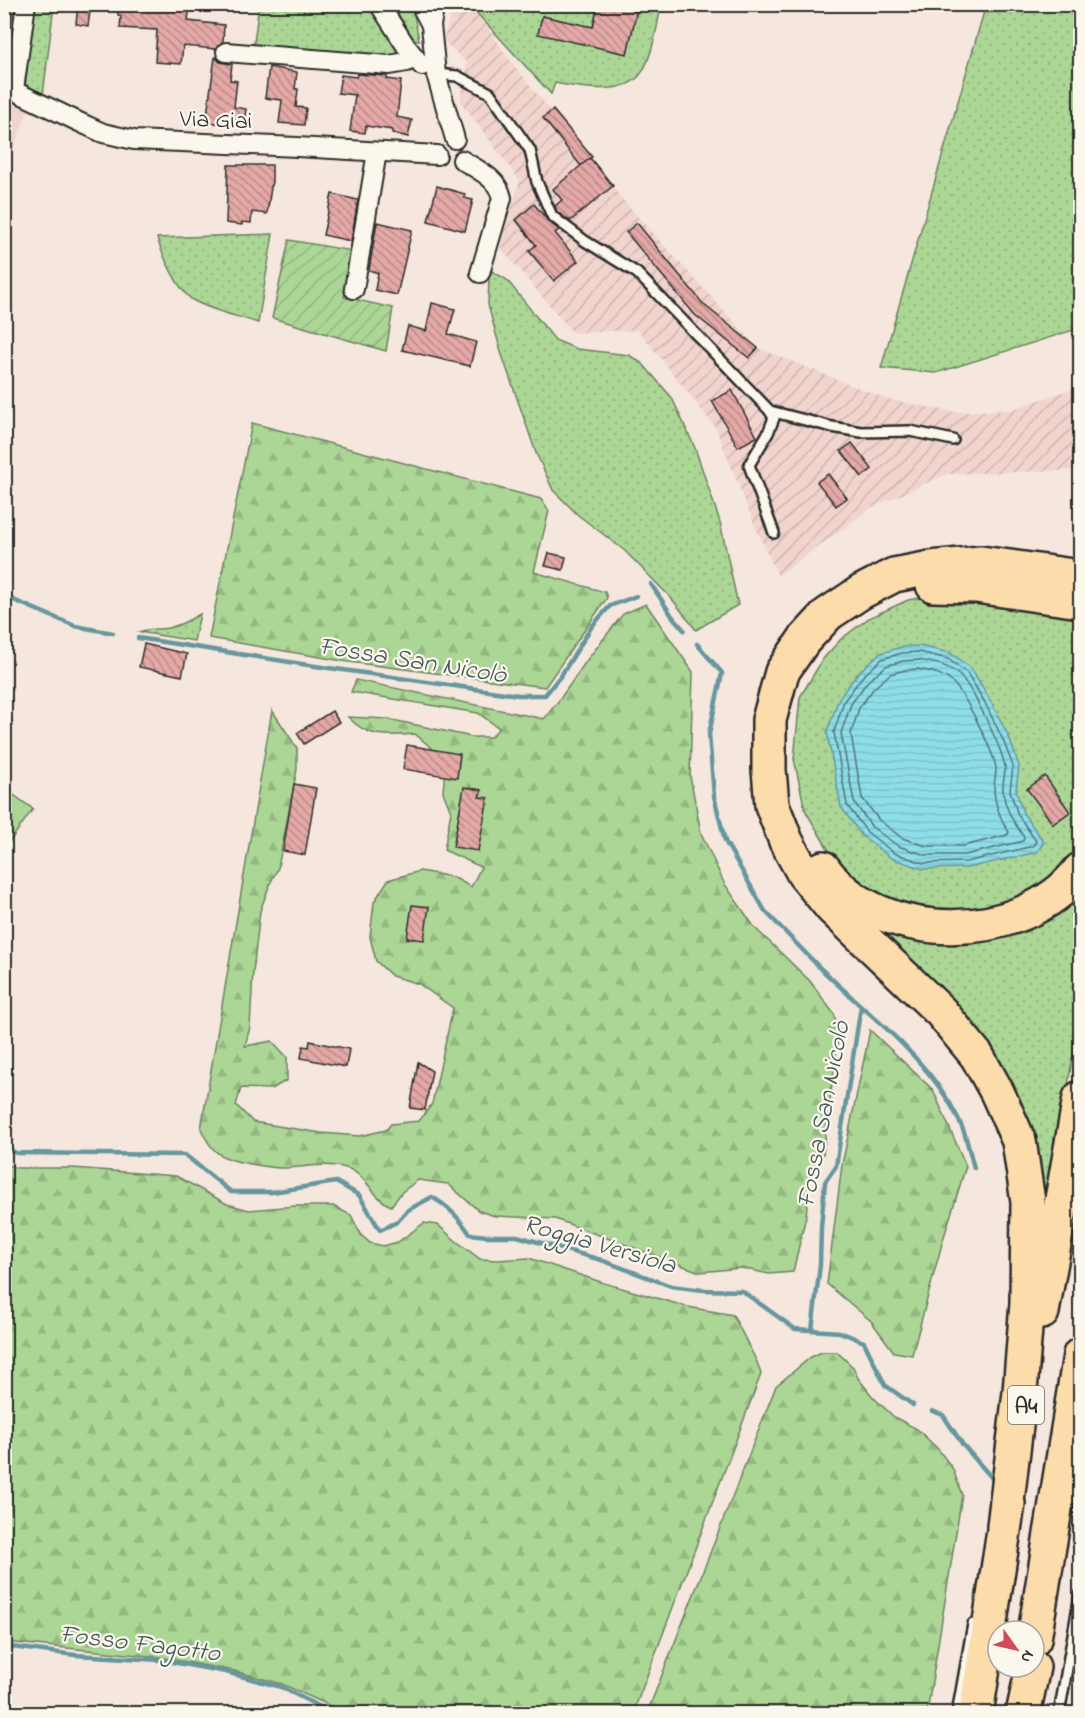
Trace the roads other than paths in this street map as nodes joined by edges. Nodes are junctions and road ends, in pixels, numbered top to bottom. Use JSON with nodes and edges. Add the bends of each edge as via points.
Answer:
{"nodes":[{"id":1,"x":26,"y":4,"type":"edge"},
{"id":2,"x":379,"y":4,"type":"edge"},
{"id":3,"x":420,"y":4,"type":"edge"},
{"id":4,"x":435,"y":4,"type":"edge"},
{"id":5,"x":431,"y":25,"type":"junction"},
{"id":6,"x":226,"y":52,"type":"dead end"},
{"id":7,"x":414,"y":57,"type":"junction"},
{"id":8,"x":436,"y":74,"type":"junction"},
{"id":9,"x":9,"y":88,"type":"edge"},
{"id":10,"x":455,"y":139,"type":"junction"},
{"id":11,"x":377,"y":153,"type":"junction"},
{"id":12,"x":437,"y":155,"type":"junction"},
{"id":13,"x":462,"y":160,"type":"junction"},
{"id":14,"x":480,"y":273,"type":"dead end"},
{"id":15,"x":354,"y":289,"type":"dead end"},
{"id":16,"x":770,"y":411,"type":"junction"},
{"id":17,"x":953,"y":440,"type":"dead end"},
{"id":18,"x":774,"y":532,"type":"dead end"},
{"id":19,"x":1075,"y":588,"type":"edge"},
{"id":20,"x":1080,"y":870,"type":"edge"},
{"id":21,"x":1080,"y":1098,"type":"edge"},
{"id":22,"x":1080,"y":1355,"type":"edge"},
{"id":23,"x":1009,"y":1427,"type":"dead end"},
{"id":24,"x":1080,"y":1444,"type":"edge"},
{"id":25,"x":999,"y":1483,"type":"dead end"},
{"id":26,"x":1004,"y":1526,"type":"junction"},
{"id":27,"x":1080,"y":1594,"type":"edge"},
{"id":28,"x":976,"y":1609,"type":"dead end"},
{"id":29,"x":1037,"y":1619,"type":"edge"},
{"id":30,"x":1042,"y":1619,"type":"edge"},
{"id":31,"x":1029,"y":1679,"type":"edge"},
{"id":32,"x":957,"y":1713,"type":"edge"},
{"id":33,"x":975,"y":1713,"type":"edge"},
{"id":34,"x":1022,"y":1713,"type":"edge"},
{"id":35,"x":1059,"y":1713,"type":"edge"}],
"edges":[{"from":1,"to":9,"type":"street"},
{"from":2,"to":7,"type":"street"},
{"from":3,"to":5,"type":"street"},
{"from":4,"to":5,"type":"street"},
{"from":5,"to":8,"type":"street"},
{"from":6,"to":7,"type":"street","via":[[389,65]]},
{"from":7,"to":8,"type":"street"},
{"from":8,"to":10,"type":"street"},
{"from":8,"to":16,"type":"lane","via":[[457,76],[490,93],[530,150],[537,182],[552,216],[637,273]]},
{"from":9,"to":11,"type":"street","name":"Via Giai","via":[[103,133],[134,140]]},
{"from":10,"to":12,"type":"street","via":[[442,142]]},
{"from":10,"to":13,"type":"street","via":[[463,148]]},
{"from":11,"to":12,"type":"street","name":"Via Giai"},
{"from":11,"to":15,"type":"street"},
{"from":12,"to":13,"type":"street","via":[[450,166]]},
{"from":13,"to":14,"type":"street","via":[[491,178],[500,188],[502,198]]},
{"from":16,"to":17,"type":"lane","via":[[861,432],[910,431]]},
{"from":16,"to":18,"type":"lane","via":[[774,418],[768,434],[749,465]]},
{"from":19,"to":20,"type":"highway","via":[[927,585],[862,609],[817,649],[787,709],[780,746],[785,792],[805,844],[829,877],[866,907],[938,927],[981,926],[1012,918],[1048,901]]},
{"from":19,"to":26,"type":"highway","via":[[981,563],[894,575],[828,614],[804,640],[782,672],[769,720],[772,805],[804,874],[832,908],[941,1012],[977,1056],[1019,1141],[1028,1202],[1027,1303]]},
{"from":21,"to":26,"type":"highway","number":"A4"},
{"from":22,"to":29,"type":"highway","number":"A4"},
{"from":23,"to":25,"type":"lane"},
{"from":24,"to":30,"type":"highway"},
{"from":26,"to":33,"type":"highway","number":"A4"},
{"from":27,"to":35,"type":"lane"},
{"from":28,"to":32,"type":"lane"},
{"from":31,"to":34,"type":"highway"}]}
